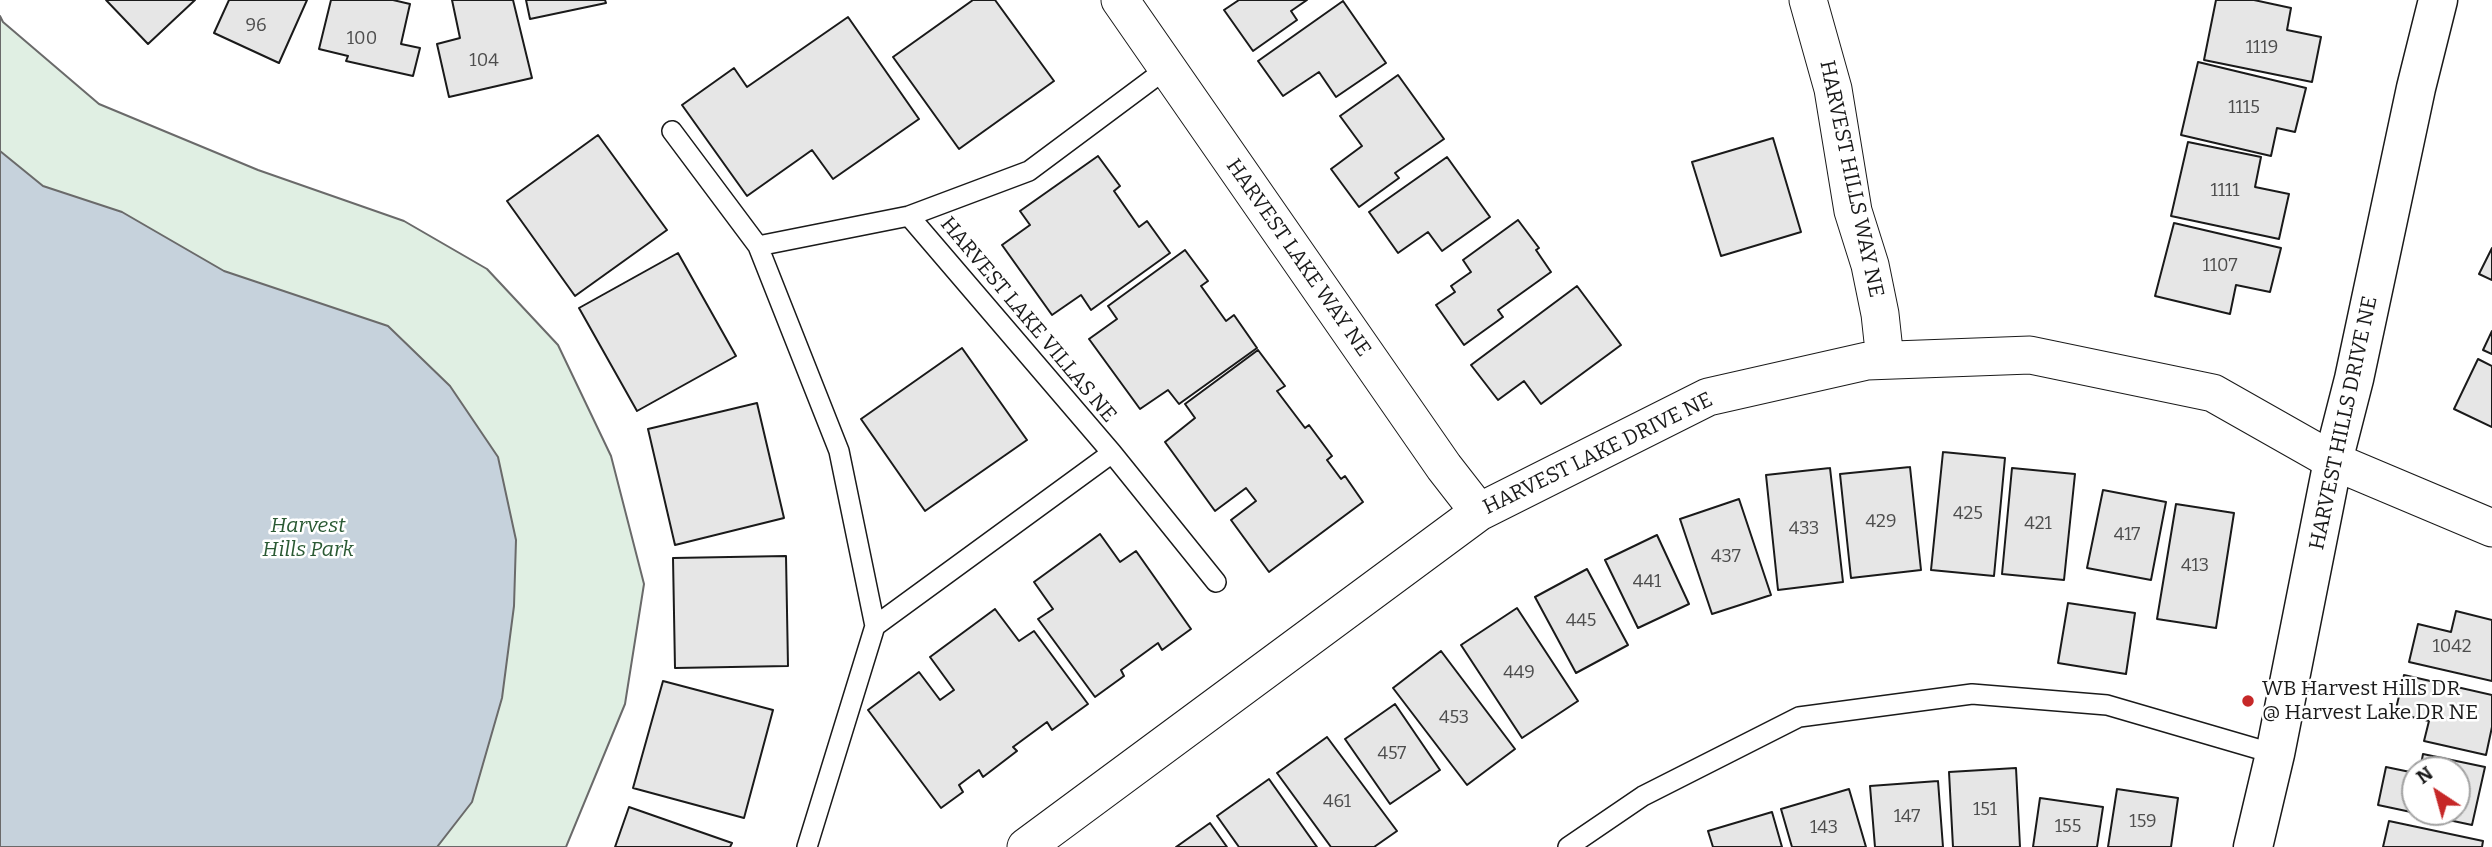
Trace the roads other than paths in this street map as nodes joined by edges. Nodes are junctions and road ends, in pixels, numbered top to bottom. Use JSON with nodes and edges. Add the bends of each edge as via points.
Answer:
{"nodes":[{"id":1,"x":1120,"y":0,"type":"edge"},
{"id":2,"x":1808,"y":0,"type":"edge"},
{"id":3,"x":2438,"y":0,"type":"edge"},
{"id":4,"x":1166,"y":69,"type":"junction"},
{"id":5,"x":673,"y":131,"type":"dead end"},
{"id":6,"x":909,"y":216,"type":"junction"},
{"id":7,"x":758,"y":246,"type":"junction"},
{"id":8,"x":1885,"y":360,"type":"junction"},
{"id":9,"x":1112,"y":453,"type":"junction"},
{"id":10,"x":2333,"y":461,"type":"junction"},
{"id":11,"x":1479,"y":512,"type":"junction"},
{"id":12,"x":2492,"y":528,"type":"edge"},
{"id":13,"x":1216,"y":582,"type":"dead end"},
{"id":14,"x":875,"y":626,"type":"junction"},
{"id":15,"x":2275,"y":754,"type":"junction"},
{"id":16,"x":807,"y":847,"type":"edge"},
{"id":17,"x":1026,"y":847,"type":"edge"},
{"id":18,"x":1568,"y":847,"type":"edge"},
{"id":19,"x":2253,"y":847,"type":"edge"}],
"edges":[{"from":1,"to":4,"type":"street","name":"HARVEST LAKE WAY NE"},
{"from":2,"to":8,"type":"street","name":"HARVEST HILLS WAY NE","via":[[1833,89],[1853,211],[1880,314]]},
{"from":3,"to":10,"type":"street","name":"HARVEST HILLS DRIVE NE"},
{"from":4,"to":6,"type":"lane","name":"HARVEST LAKE VILLAS NE","via":[[1029,172]]},
{"from":4,"to":11,"type":"street","name":"HARVEST LAKE WAY NE"},
{"from":5,"to":7,"type":"lane"},
{"from":6,"to":7,"type":"lane","name":"HARVEST LAKE VILLAS NE"},
{"from":6,"to":9,"type":"lane","name":"HARVEST LAKE VILLAS NE"},
{"from":7,"to":14,"type":"lane","via":[[839,450]]},
{"from":8,"to":10,"type":"street","name":"HARVEST LAKE DRIVE NE","via":[[2030,355],[2213,393]]},
{"from":8,"to":11,"type":"street","name":"HARVEST LAKE DRIVE NE","via":[[1707,397]]},
{"from":9,"to":13,"type":"lane","name":"HARVEST LAKE VILLAS NE"},
{"from":9,"to":14,"type":"lane","name":"HARVEST LAKE VILLAS NE"},
{"from":10,"to":12,"type":"street","name":"HARVEST LAKE DRIVE NE"},
{"from":10,"to":15,"type":"street","name":"HARVEST HILLS DRIVE NE"},
{"from":11,"to":17,"type":"street","name":"HARVEST LAKE DRIVE NE"},
{"from":14,"to":16,"type":"lane"},
{"from":15,"to":18,"type":"lane","via":[[2107,705],[1972,694],[1799,717],[1643,796]]},
{"from":15,"to":19,"type":"street","name":"HARVEST HILLS DRIVE NE"}]}
